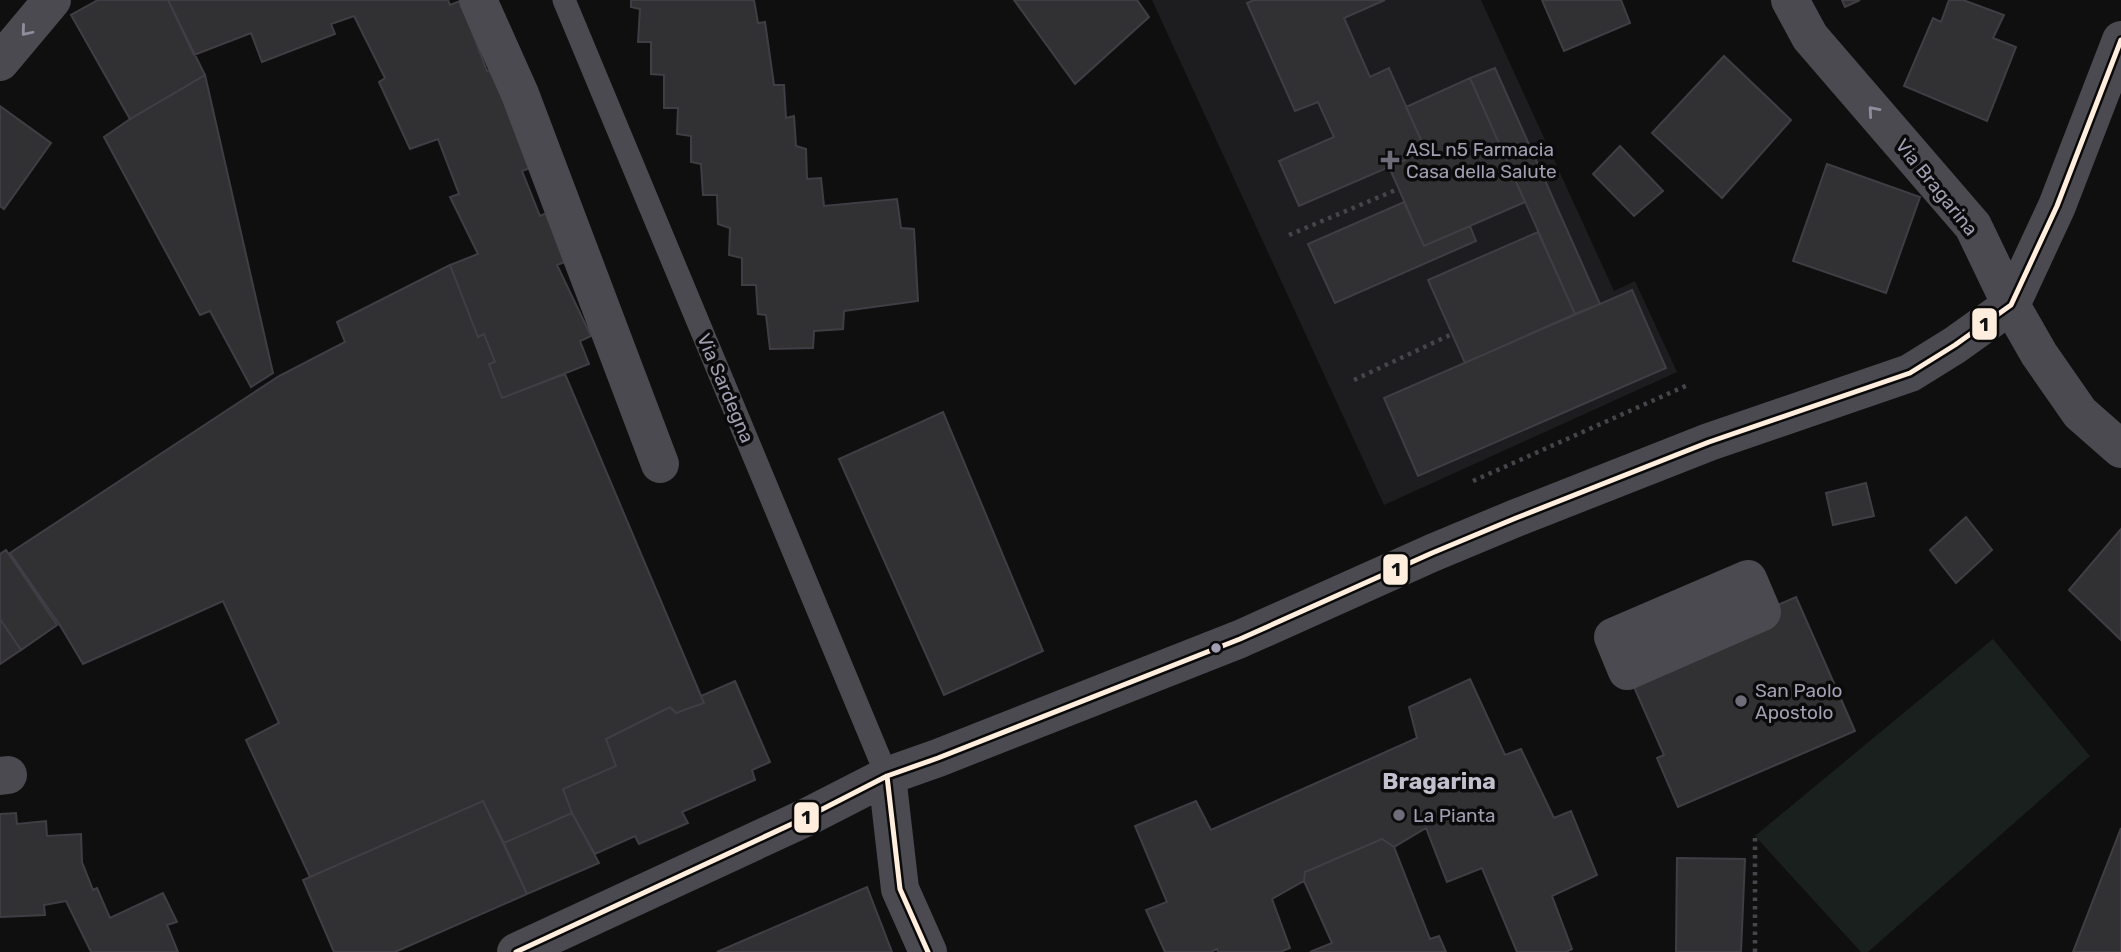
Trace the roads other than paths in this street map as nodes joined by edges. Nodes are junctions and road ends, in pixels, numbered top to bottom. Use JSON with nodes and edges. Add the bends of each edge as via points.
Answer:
{"nodes":[{"id":1,"x":52,"y":0,"type":"edge"},
{"id":2,"x":478,"y":0,"type":"edge"},
{"id":3,"x":564,"y":0,"type":"edge"},
{"id":4,"x":1790,"y":0,"type":"edge"},
{"id":5,"x":2121,"y":40,"type":"edge"},
{"id":6,"x":0,"y":62,"type":"edge"},
{"id":7,"x":2011,"y":305,"type":"junction"},
{"id":8,"x":2121,"y":449,"type":"edge"},
{"id":9,"x":660,"y":464,"type":"dead end"},
{"id":10,"x":887,"y":776,"type":"junction"},
{"id":11,"x":516,"y":952,"type":"edge"},
{"id":12,"x":928,"y":952,"type":"edge"}],
"edges":[{"from":1,"to":6,"type":"street","one_way":true},
{"from":2,"to":9,"type":"street","via":[[520,94]]},
{"from":3,"to":10,"type":"lane","name":"Via Sardegna"},
{"from":7,"to":4,"type":"street","name":"Via Bragarina","one_way":true,"via":[[1973,226],[1810,37]]},
{"from":5,"to":7,"type":"street","via":[[2057,206]]},
{"from":7,"to":8,"type":"street","name":"Via Bragarina","via":[[2080,413]]},
{"from":7,"to":10,"type":"street","via":[[1910,373],[1709,442],[1432,553],[1240,639]]},
{"from":10,"to":11,"type":"street"},
{"from":10,"to":12,"type":"street","via":[[900,889]]}]}
